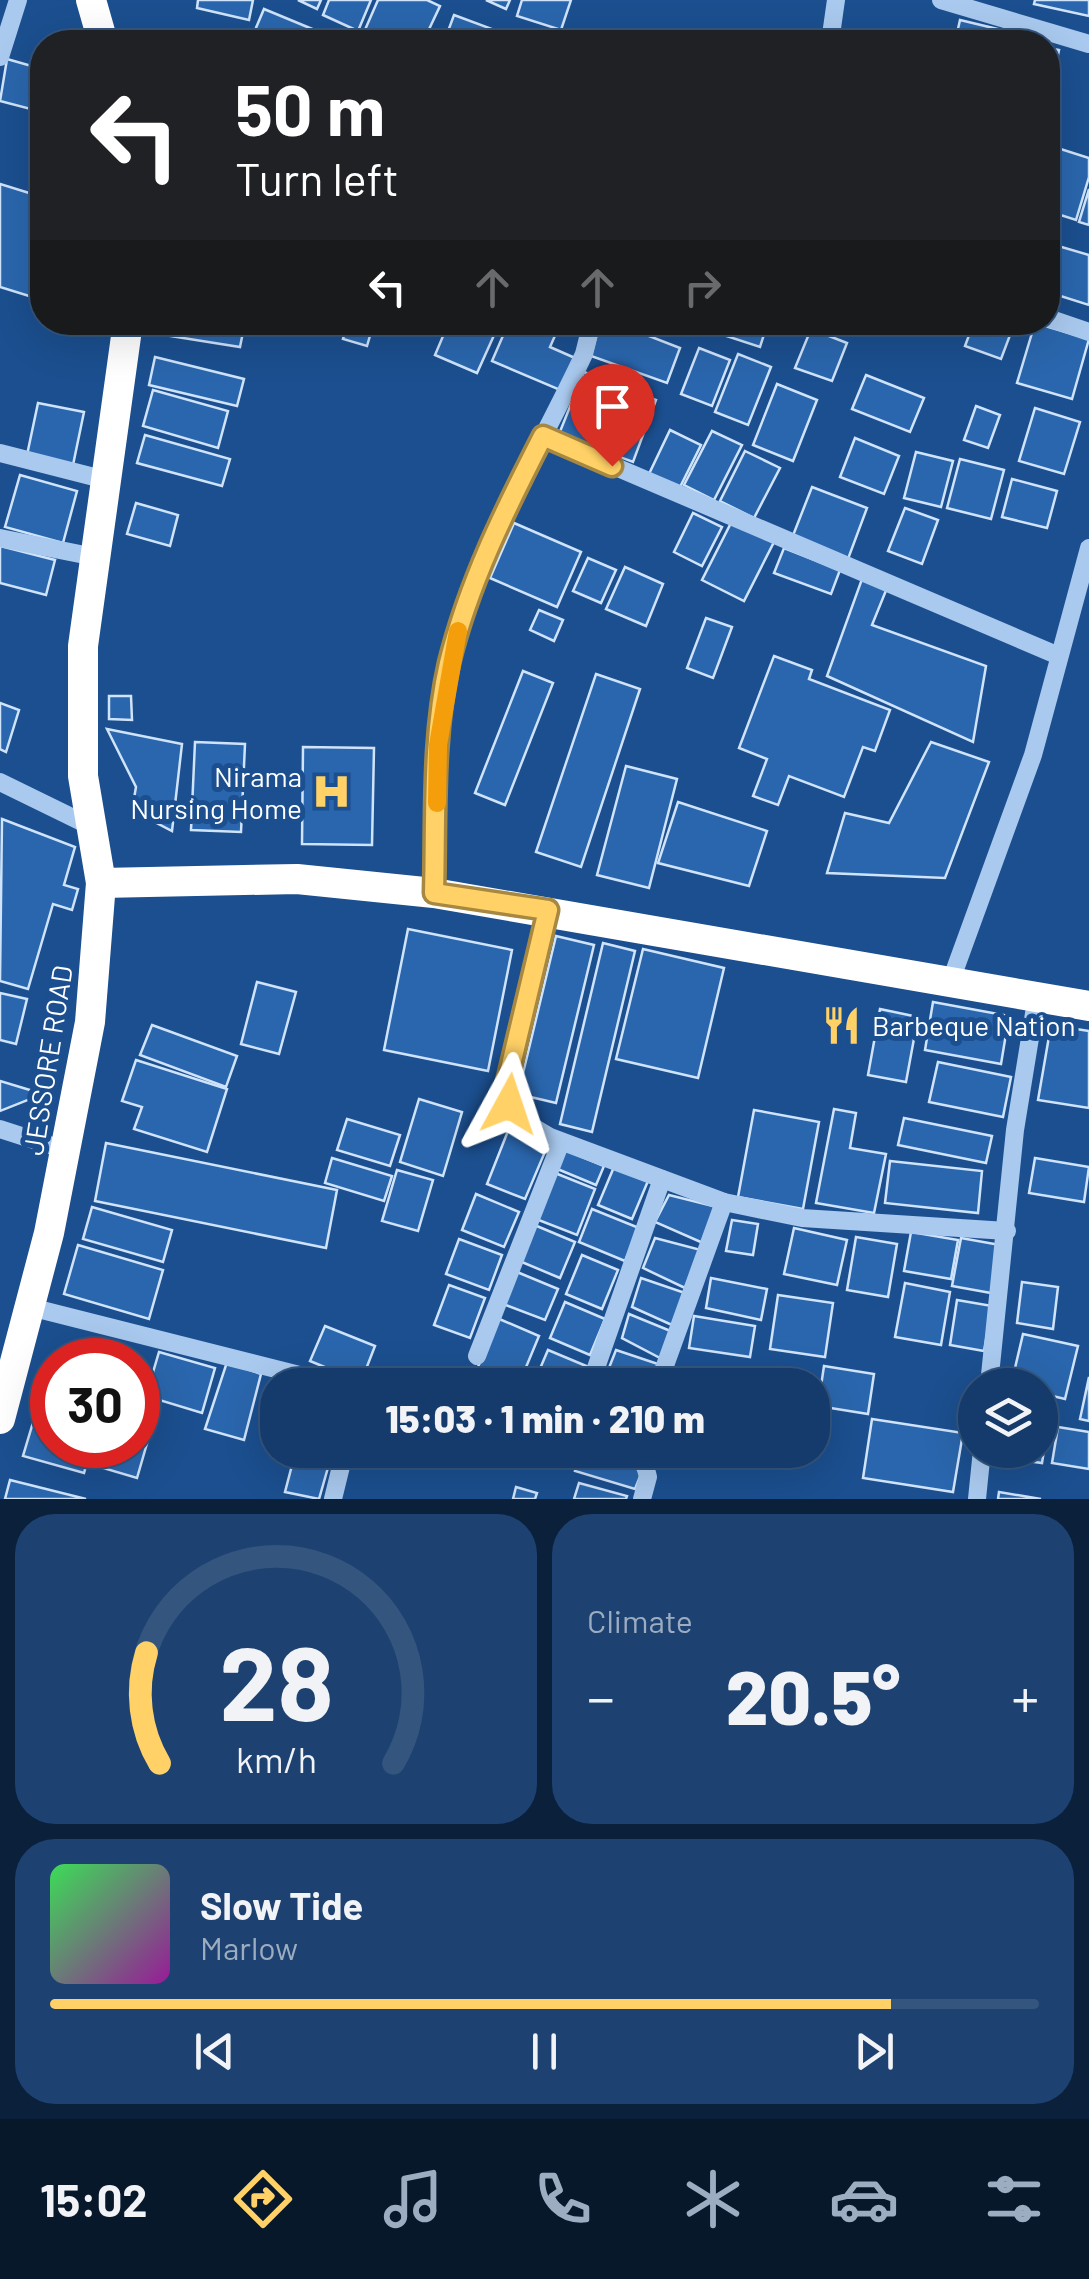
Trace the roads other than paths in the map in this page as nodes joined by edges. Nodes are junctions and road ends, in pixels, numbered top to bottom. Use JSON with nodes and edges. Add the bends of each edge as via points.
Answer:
{"nodes":[{"id":1,"x":18,"y":0,"type":"edge"},
{"id":2,"x":91,"y":0,"type":"edge"},
{"id":3,"x":836,"y":0,"type":"edge"},
{"id":4,"x":941,"y":0,"type":"edge"},
{"id":5,"x":100,"y":30,"type":"edge"},
{"id":6,"x":832,"y":30,"type":"edge"},
{"id":7,"x":1042,"y":30,"type":"edge"},
{"id":8,"x":1060,"y":35,"type":"edge"},
{"id":9,"x":1089,"y":44,"type":"edge"},
{"id":10,"x":0,"y":56,"type":"edge"},
{"id":11,"x":1060,"y":322,"type":"edge"},
{"id":12,"x":1089,"y":332,"type":"edge"},
{"id":13,"x":126,"y":335,"type":"edge"},
{"id":14,"x":589,"y":335,"type":"edge"},
{"id":15,"x":543,"y":436,"type":"junction"},
{"id":16,"x":0,"y":452,"type":"edge"},
{"id":17,"x":106,"y":480,"type":"junction"},
{"id":18,"x":0,"y":538,"type":"edge"},
{"id":19,"x":1089,"y":548,"type":"edge"},
{"id":20,"x":95,"y":557,"type":"junction"},
{"id":21,"x":1060,"y":656,"type":"junction"},
{"id":22,"x":0,"y":782,"type":"edge"},
{"id":23,"x":92,"y":827,"type":"junction"},
{"id":24,"x":101,"y":883,"type":"junction"},
{"id":25,"x":434,"y":893,"type":"junction"},
{"id":26,"x":548,"y":910,"type":"junction"},
{"id":27,"x":950,"y":984,"type":"junction"},
{"id":28,"x":1037,"y":996,"type":"junction"},
{"id":29,"x":1089,"y":1006,"type":"edge"},
{"id":30,"x":0,"y":1129,"type":"edge"},
{"id":31,"x":561,"y":1142,"type":"junction"},
{"id":32,"x":68,"y":1151,"type":"junction"},
{"id":33,"x":662,"y":1179,"type":"junction"},
{"id":34,"x":724,"y":1202,"type":"junction"},
{"id":35,"x":1006,"y":1231,"type":"junction"},
{"id":36,"x":30,"y":1308,"type":"junction"},
{"id":37,"x":477,"y":1356,"type":"dead end"},
{"id":38,"x":271,"y":1368,"type":"edge"},
{"id":39,"x":596,"y":1368,"type":"edge"},
{"id":40,"x":664,"y":1368,"type":"edge"},
{"id":41,"x":991,"y":1368,"type":"edge"},
{"id":42,"x":0,"y":1420,"type":"edge"},
{"id":43,"x":340,"y":1468,"type":"edge"},
{"id":44,"x":646,"y":1468,"type":"edge"},
{"id":45,"x":980,"y":1468,"type":"edge"},
{"id":46,"x":332,"y":1499,"type":"edge"},
{"id":47,"x":642,"y":1499,"type":"edge"},
{"id":48,"x":977,"y":1499,"type":"edge"}],
"edges":[{"from":1,"to":10,"type":"street"},
{"from":2,"to":5,"type":"highway"},
{"from":3,"to":6,"type":"street"},
{"from":4,"to":7,"type":"street"},
{"from":8,"to":9,"type":"street"},
{"from":11,"to":12,"type":"street"},
{"from":13,"to":17,"type":"highway","name":"JESSORE ROAD"},
{"from":14,"to":15,"type":"street"},
{"from":15,"to":21,"type":"street"},
{"from":15,"to":25,"type":"street","via":[[490,539],[448,667],[438,745]]},
{"from":16,"to":17,"type":"street"},
{"from":17,"to":20,"type":"highway","name":"JESSORE ROAD"},
{"from":18,"to":20,"type":"street"},
{"from":19,"to":21,"type":"street"},
{"from":20,"to":23,"type":"highway","name":"JESSORE ROAD","via":[[80,722]]},
{"from":21,"to":27,"type":"street","via":[[1033,755]]},
{"from":22,"to":23,"type":"street"},
{"from":23,"to":24,"type":"highway","name":"JESSORE ROAD"},
{"from":24,"to":25,"type":"highway","via":[[297,879]]},
{"from":24,"to":32,"type":"highway","name":"JESSORE ROAD","via":[[90,1022]]},
{"from":25,"to":26,"type":"highway"},
{"from":26,"to":27,"type":"highway"},
{"from":26,"to":31,"type":"street","via":[[506,1086],[509,1104],[524,1122]]},
{"from":27,"to":28,"type":"highway"},
{"from":28,"to":29,"type":"highway"},
{"from":28,"to":35,"type":"street"},
{"from":30,"to":32,"type":"street"},
{"from":31,"to":33,"type":"street"},
{"from":31,"to":37,"type":"street"},
{"from":32,"to":36,"type":"highway","name":"JESSORE ROAD"},
{"from":33,"to":34,"type":"street"},
{"from":33,"to":39,"type":"street"},
{"from":34,"to":35,"type":"street","via":[[802,1218]]},
{"from":34,"to":40,"type":"street"},
{"from":35,"to":41,"type":"street"},
{"from":36,"to":38,"type":"street"},
{"from":36,"to":42,"type":"highway","name":"JESSORE ROAD"},
{"from":43,"to":46,"type":"street"},
{"from":44,"to":47,"type":"street"},
{"from":45,"to":48,"type":"street"}]}
